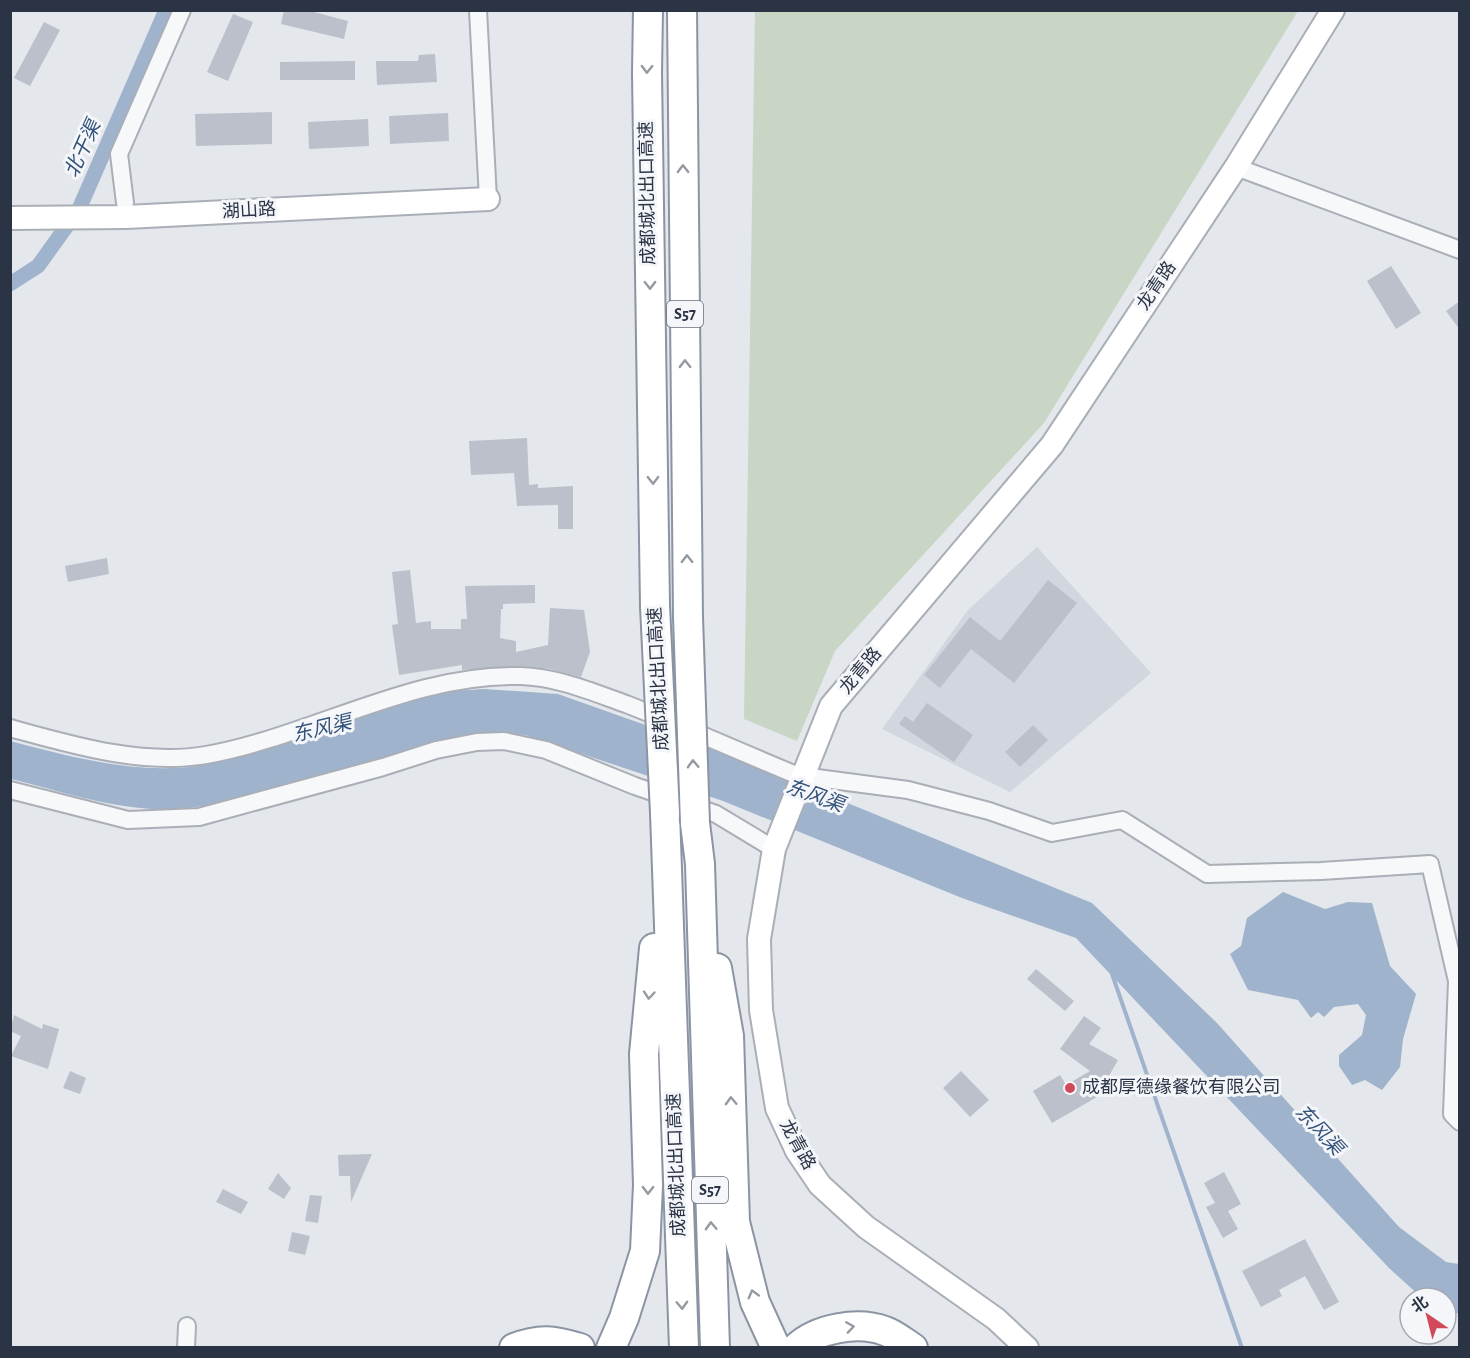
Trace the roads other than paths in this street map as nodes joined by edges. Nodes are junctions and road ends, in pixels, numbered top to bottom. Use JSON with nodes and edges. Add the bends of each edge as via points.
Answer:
{"nodes":[{"id":1,"x":182,"y":10,"type":"edge"},
{"id":2,"x":478,"y":10,"type":"edge"},
{"id":3,"x":648,"y":10,"type":"edge"},
{"id":4,"x":682,"y":10,"type":"edge"},
{"id":5,"x":1333,"y":10,"type":"edge"},
{"id":6,"x":1236,"y":167,"type":"junction"},
{"id":7,"x":487,"y":192,"type":"junction"},
{"id":8,"x":125,"y":203,"type":"junction"},
{"id":9,"x":10,"y":204,"type":"edge"},
{"id":10,"x":91,"y":210,"type":"junction"},
{"id":11,"x":52,"y":211,"type":"junction"},
{"id":12,"x":10,"y":218,"type":"edge"},
{"id":13,"x":1460,"y":250,"type":"edge"},
{"id":14,"x":10,"y":728,"type":"edge"},
{"id":15,"x":802,"y":776,"type":"junction"},
{"id":16,"x":10,"y":790,"type":"edge"},
{"id":17,"x":665,"y":823,"type":"junction"},
{"id":18,"x":774,"y":848,"type":"junction"},
{"id":19,"x":700,"y":864,"type":"junction"},
{"id":20,"x":1460,"y":1122,"type":"edge"},
{"id":21,"x":187,"y":1326,"type":"dead end"},
{"id":22,"x":186,"y":1347,"type":"edge"},
{"id":23,"x":514,"y":1347,"type":"edge"},
{"id":24,"x":580,"y":1347,"type":"edge"},
{"id":25,"x":611,"y":1347,"type":"edge"},
{"id":26,"x":684,"y":1347,"type":"edge"},
{"id":27,"x":715,"y":1347,"type":"edge"},
{"id":28,"x":776,"y":1347,"type":"edge"},
{"id":29,"x":796,"y":1347,"type":"edge"},
{"id":30,"x":913,"y":1347,"type":"edge"},
{"id":31,"x":1027,"y":1347,"type":"edge"}],
"edges":[{"from":1,"to":8,"type":"street","via":[[119,154]]},
{"from":2,"to":7,"type":"street"},
{"from":3,"to":17,"type":"highway","name":"成都城北出口高速","number":"S57","one_way":true,"bridge":true,"via":[[655,606]]},
{"from":19,"to":4,"type":"highway","name":"成都城北出口高速","number":"S57","one_way":true,"bridge":true,"via":[[695,823],[688,617]]},
{"from":5,"to":6,"type":"street","name":"龙青路"},
{"from":6,"to":13,"type":"street"},
{"from":6,"to":15,"type":"street","name":"龙青路","via":[[1052,445],[831,706]]},
{"from":7,"to":8,"type":"street","name":"湖山路"},
{"from":7,"to":10,"type":"street","name":"湖山路"},
{"from":8,"to":10,"type":"street","name":"湖山路"},
{"from":9,"to":11,"type":"street","name":"湖山路"},
{"from":10,"to":11,"type":"street","name":"湖山路"},
{"from":11,"to":12,"type":"street","name":"湖山路"},
{"from":14,"to":15,"type":"street","via":[[90,748],[138,755],[205,755],[442,684],[477,677],[524,676],[576,686]]},
{"from":15,"to":18,"type":"street","name":"龙青路"},
{"from":15,"to":20,"type":"street","via":[[908,790],[989,811],[1052,833],[1122,820],[1207,874],[1430,864],[1456,981],[1452,1114]]},
{"from":16,"to":18,"type":"street","via":[[128,820],[199,818],[436,750],[504,741],[546,750],[716,814]]},
{"from":17,"to":25,"type":"highway","one_way":true,"via":[[644,1054],[648,1185],[645,1251]]},
{"from":17,"to":26,"type":"highway","name":"成都城北出口高速","number":"S57","one_way":true},
{"from":18,"to":31,"type":"street","name":"龙青路","via":[[759,939],[761,1010],[777,1108],[797,1151],[820,1185],[866,1227],[996,1320]]},
{"from":27,"to":19,"type":"highway","name":"成都城北出口高速","number":"S57","one_way":true},
{"from":28,"to":19,"type":"highway","one_way":true,"via":[[755,1302],[735,1222],[729,1036]]},
{"from":21,"to":22,"type":"street"},
{"from":23,"to":24,"type":"highway","via":[[536,1339]]},
{"from":29,"to":30,"type":"highway","one_way":true,"via":[[827,1331],[859,1326],[885,1331]]}]}
